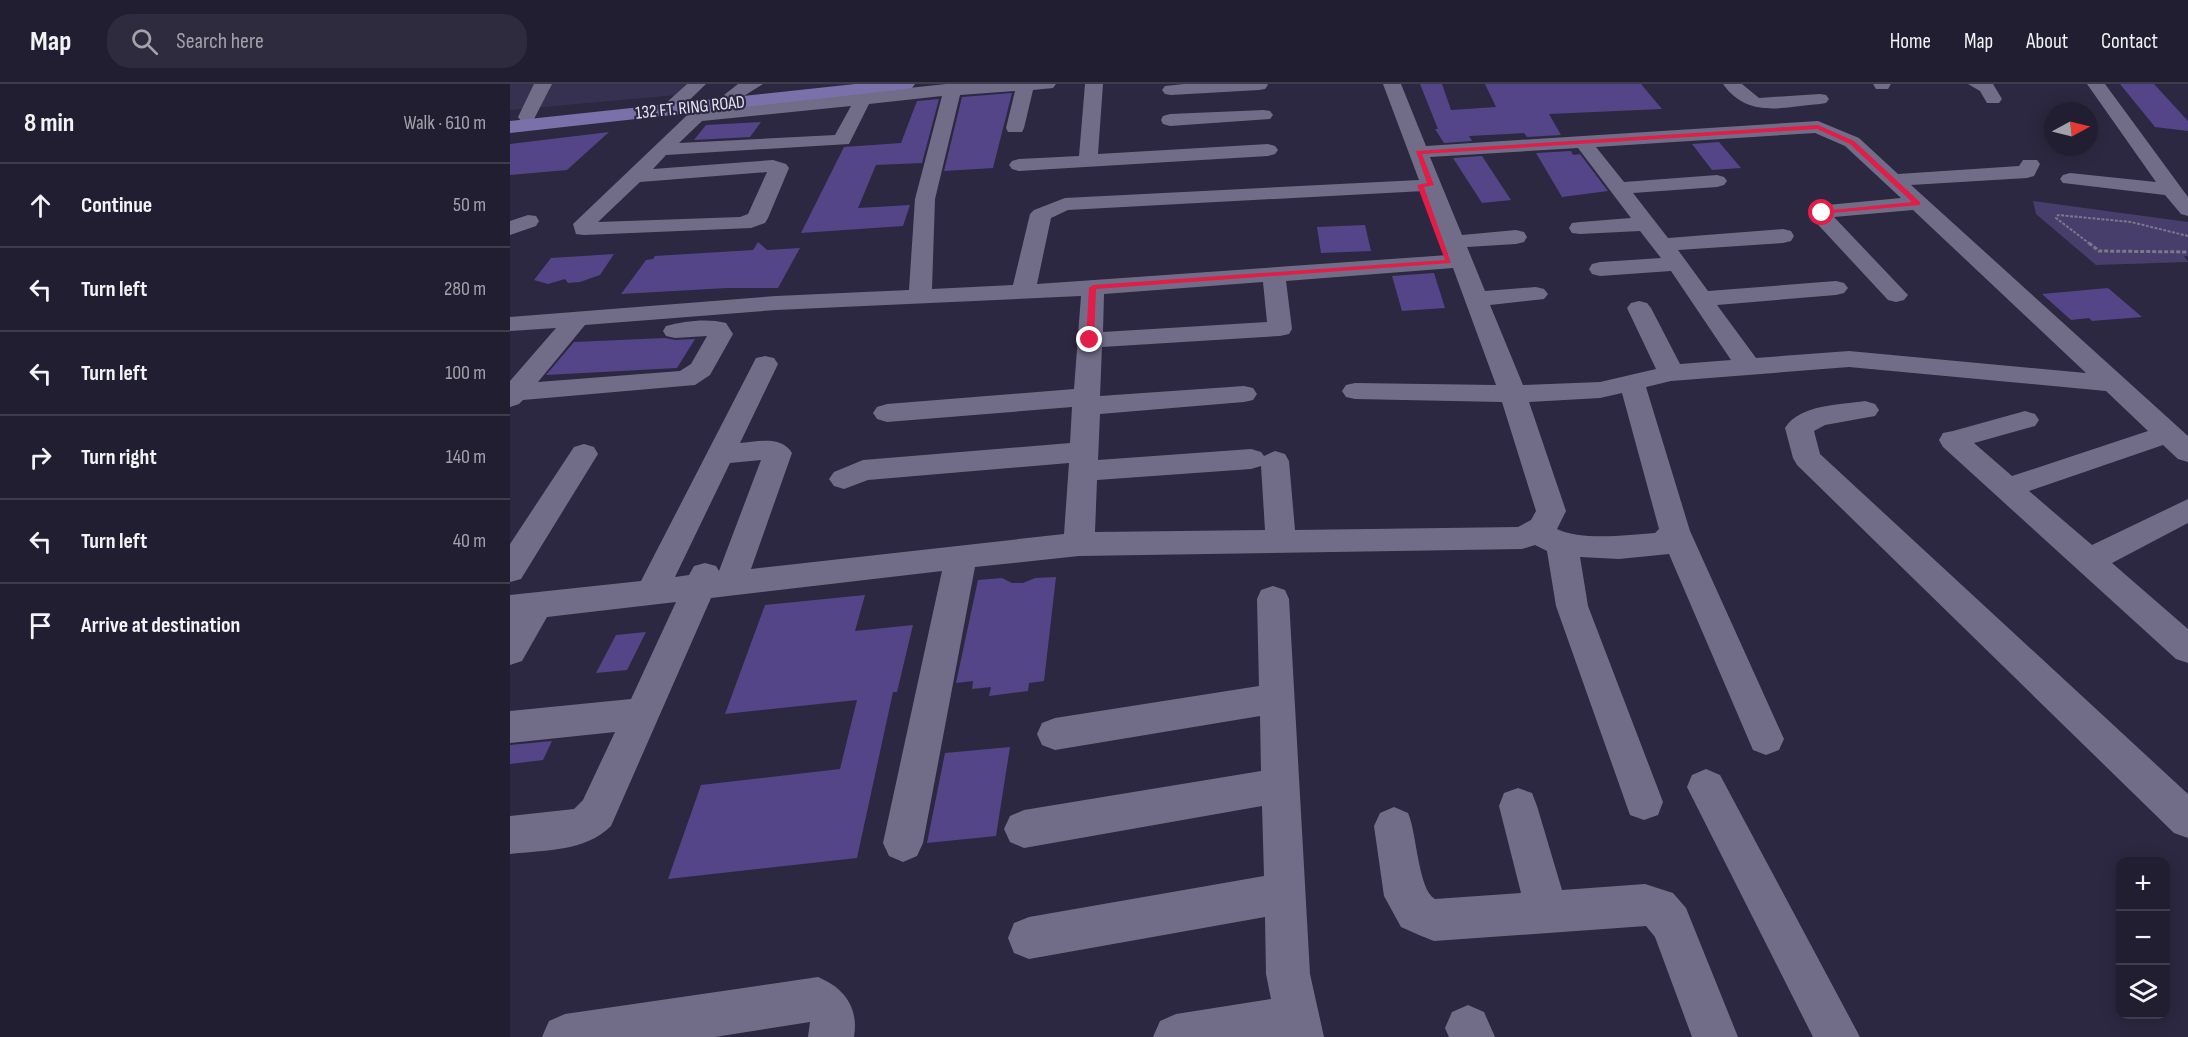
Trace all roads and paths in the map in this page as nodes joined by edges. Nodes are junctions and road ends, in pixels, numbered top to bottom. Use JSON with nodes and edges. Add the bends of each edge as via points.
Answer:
{"nodes":[{"id":1,"x":543,"y":84,"type":"edge"},
{"id":2,"x":697,"y":84,"type":"edge"},
{"id":3,"x":754,"y":84,"type":"edge"},
{"id":4,"x":837,"y":84,"type":"edge"},
{"id":5,"x":906,"y":84,"type":"edge"},
{"id":6,"x":1047,"y":84,"type":"edge"},
{"id":7,"x":1094,"y":84,"type":"edge"},
{"id":8,"x":1383,"y":84,"type":"edge"},
{"id":9,"x":1392,"y":84,"type":"edge"},
{"id":10,"x":1732,"y":84,"type":"edge"},
{"id":11,"x":1977,"y":84,"type":"edge"},
{"id":12,"x":2096,"y":84,"type":"edge"},
{"id":13,"x":1259,"y":85,"type":"edge"},
{"id":14,"x":1025,"y":86,"type":"junction"},
{"id":15,"x":954,"y":87,"type":"edge"},
{"id":16,"x":1171,"y":87,"type":"edge"},
{"id":17,"x":733,"y":95,"type":"junction"},
{"id":18,"x":863,"y":99,"type":"junction"},
{"id":19,"x":1820,"y":99,"type":"dead end"},
{"id":20,"x":1994,"y":99,"type":"dead end"},
{"id":21,"x":676,"y":104,"type":"junction"},
{"id":22,"x":702,"y":110,"type":"junction"},
{"id":23,"x":1264,"y":115,"type":"dead end"},
{"id":24,"x":519,"y":118,"type":"edge"},
{"id":25,"x":1170,"y":120,"type":"junction"},
{"id":26,"x":510,"y":127,"type":"edge"},
{"id":27,"x":1016,"y":128,"type":"dead end"},
{"id":28,"x":1583,"y":142,"type":"junction"},
{"id":29,"x":661,"y":150,"type":"junction"},
{"id":30,"x":1268,"y":150,"type":"dead end"},
{"id":31,"x":1418,"y":152,"type":"junction"},
{"id":32,"x":1168,"y":156,"type":"junction"},
{"id":33,"x":1088,"y":160,"type":"junction"},
{"id":34,"x":2030,"y":164,"type":"dead end"},
{"id":35,"x":1019,"y":165,"type":"dead end"},
{"id":36,"x":634,"y":176,"type":"junction"},
{"id":37,"x":2070,"y":179,"type":"dead end"},
{"id":38,"x":1892,"y":180,"type":"junction"},
{"id":39,"x":1717,"y":181,"type":"dead end"},
{"id":40,"x":1426,"y":185,"type":"junction"},
{"id":41,"x":1619,"y":188,"type":"junction"},
{"id":42,"x":2173,"y":190,"type":"junction"},
{"id":43,"x":1917,"y":203,"type":"junction"},
{"id":44,"x":2188,"y":210,"type":"edge"},
{"id":45,"x":1645,"y":224,"type":"junction"},
{"id":46,"x":1580,"y":228,"type":"dead end"},
{"id":47,"x":1783,"y":236,"type":"dead end"},
{"id":48,"x":2188,"y":236,"type":"edge"},
{"id":49,"x":1516,"y":237,"type":"dead end"},
{"id":50,"x":1662,"y":245,"type":"junction"},
{"id":51,"x":2188,"y":252,"type":"edge"},
{"id":52,"x":1454,"y":255,"type":"junction"},
{"id":53,"x":1677,"y":264,"type":"junction"},
{"id":54,"x":1600,"y":269,"type":"dead end"},
{"id":55,"x":1274,"y":274,"type":"junction"},
{"id":56,"x":1093,"y":288,"type":"junction"},
{"id":57,"x":1836,"y":288,"type":"dead end"},
{"id":58,"x":1024,"y":289,"type":"junction"},
{"id":59,"x":920,"y":294,"type":"junction"},
{"id":60,"x":1536,"y":294,"type":"dead end"},
{"id":61,"x":1896,"y":295,"type":"dead end"},
{"id":62,"x":1475,"y":299,"type":"junction"},
{"id":63,"x":1701,"y":299,"type":"junction"},
{"id":64,"x":1639,"y":308,"type":"dead end"},
{"id":65,"x":577,"y":319,"type":"junction"},
{"id":66,"x":510,"y":324,"type":"edge"},
{"id":67,"x":560,"y":339,"type":"junction"},
{"id":68,"x":1090,"y":340,"type":"junction"},
{"id":69,"x":510,"y":343,"type":"edge"},
{"id":70,"x":765,"y":363,"type":"dead end"},
{"id":71,"x":1748,"y":366,"type":"junction"},
{"id":72,"x":1671,"y":373,"type":"junction"},
{"id":73,"x":517,"y":382,"type":"edge"},
{"id":74,"x":1632,"y":383,"type":"junction"},
{"id":75,"x":2111,"y":383,"type":"junction"},
{"id":76,"x":1355,"y":391,"type":"dead end"},
{"id":77,"x":1244,"y":394,"type":"dead end"},
{"id":78,"x":1505,"y":394,"type":"junction"},
{"id":79,"x":1086,"y":402,"type":"junction"},
{"id":80,"x":1865,"y":410,"type":"dead end"},
{"id":81,"x":887,"y":413,"type":"dead end"},
{"id":82,"x":2025,"y":420,"type":"dead end"},
{"id":83,"x":2170,"y":434,"type":"edge"},
{"id":84,"x":2188,"y":452,"type":"edge"},
{"id":85,"x":584,"y":454,"type":"dead end"},
{"id":86,"x":720,"y":454,"type":"junction"},
{"id":87,"x":1083,"y":461,"type":"junction"},
{"id":88,"x":844,"y":479,"type":"dead end"},
{"id":89,"x":2007,"y":488,"type":"junction"},
{"id":90,"x":2188,"y":510,"type":"edge"},
{"id":91,"x":1675,"y":531,"type":"junction"},
{"id":92,"x":1280,"y":532,"type":"junction"},
{"id":93,"x":1079,"y":539,"type":"junction"},
{"id":94,"x":1549,"y":539,"type":"junction"},
{"id":95,"x":961,"y":558,"type":"junction"},
{"id":96,"x":2089,"y":561,"type":"junction"},
{"id":97,"x":510,"y":570,"type":"edge"},
{"id":98,"x":713,"y":578,"type":"junction"},
{"id":99,"x":657,"y":580,"type":"junction"},
{"id":100,"x":1273,"y":599,"type":"dead end"},
{"id":101,"x":519,"y":603,"type":"edge"},
{"id":102,"x":2188,"y":649,"type":"edge"},
{"id":103,"x":510,"y":651,"type":"edge"},
{"id":104,"x":1277,"y":698,"type":"junction"},
{"id":105,"x":643,"y":713,"type":"junction"},
{"id":106,"x":510,"y":727,"type":"edge"},
{"id":107,"x":1055,"y":734,"type":"dead end"},
{"id":108,"x":1766,"y":740,"type":"dead end"},
{"id":109,"x":1281,"y":785,"type":"junction"},
{"id":110,"x":1706,"y":787,"type":"dead end"},
{"id":111,"x":1644,"y":802,"type":"dead end"},
{"id":112,"x":1518,"y":806,"type":"dead end"},
{"id":113,"x":2188,"y":820,"type":"edge"},
{"id":114,"x":1394,"y":826,"type":"dead end"},
{"id":115,"x":1024,"y":829,"type":"dead end"},
{"id":116,"x":510,"y":835,"type":"edge"},
{"id":117,"x":903,"y":843,"type":"dead end"},
{"id":118,"x":1285,"y":893,"type":"junction"},
{"id":119,"x":1547,"y":912,"type":"junction"},
{"id":120,"x":1029,"y":938,"type":"dead end"},
{"id":121,"x":1299,"y":1027,"type":"edge"},
{"id":122,"x":565,"y":1037,"type":"edge"},
{"id":123,"x":831,"y":1037,"type":"edge"},
{"id":124,"x":1176,"y":1037,"type":"edge"},
{"id":125,"x":1715,"y":1037,"type":"edge"},
{"id":126,"x":1837,"y":1037,"type":"edge"}],
"edges":[{"from":1,"to":24,"type":"street"},
{"from":2,"to":21,"type":"street"},
{"from":3,"to":17,"type":"street"},
{"from":4,"to":17,"type":"main road","name":"132 FT. RING ROAD"},
{"from":5,"to":22,"type":"main road","name":"132 FT. RING ROAD"},
{"from":6,"to":14,"type":"street"},
{"from":7,"to":33,"type":"street"},
{"from":8,"to":40,"type":"street"},
{"from":9,"to":31,"type":"street"},
{"from":10,"to":19,"type":"street","via":[[1753,102]]},
{"from":11,"to":20,"type":"street","via":[[1987,88]]},
{"from":12,"to":42,"type":"street"},
{"from":13,"to":16,"type":"street"},
{"from":14,"to":15,"type":"street"},
{"from":14,"to":27,"type":"street"},
{"from":15,"to":18,"type":"street"},
{"from":15,"to":59,"type":"street","via":[[925,199]]},
{"from":16,"to":25,"type":"street"},
{"from":17,"to":21,"type":"main road","name":"132 FT. RING ROAD"},
{"from":18,"to":22,"type":"street"},
{"from":18,"to":29,"type":"street","via":[[842,140]]},
{"from":21,"to":22,"type":"main road","name":"132 FT. RING ROAD"},
{"from":21,"to":24,"type":"main road","name":"132 FT. RING ROAD"},
{"from":21,"to":26,"type":"main road","name":"132 FT. RING ROAD"},
{"from":22,"to":29,"type":"street"},
{"from":23,"to":25,"type":"street"},
{"from":25,"to":32,"type":"street"},
{"from":28,"to":31,"type":"street"},
{"from":28,"to":38,"type":"street","via":[[1818,127],[1852,142]]},
{"from":28,"to":41,"type":"street"},
{"from":29,"to":36,"type":"street"},
{"from":30,"to":32,"type":"street"},
{"from":31,"to":40,"type":"street"},
{"from":32,"to":33,"type":"street"},
{"from":33,"to":35,"type":"street"},
{"from":34,"to":38,"type":"street","via":[[2028,172]]},
{"from":36,"to":36,"type":"street","via":[[584,224],[584,229],[751,222],[757,218],[779,168]]},
{"from":37,"to":42,"type":"street"},
{"from":38,"to":43,"type":"street"},
{"from":39,"to":41,"type":"street"},
{"from":40,"to":52,"type":"street"},
{"from":40,"to":58,"type":"street","via":[[1053,207],[1041,214]]},
{"from":41,"to":45,"type":"street"},
{"from":42,"to":44,"type":"street"},
{"from":43,"to":61,"type":"street","via":[[1827,211],[1821,216]]},
{"from":43,"to":75,"type":"street"},
{"from":45,"to":46,"type":"street"},
{"from":45,"to":50,"type":"street"},
{"from":47,"to":50,"type":"street"},
{"from":48,"to":51,"type":"path","via":[[2131,222],[2058,214],[2056,218],[2099,251]]},
{"from":49,"to":52,"type":"street"},
{"from":50,"to":53,"type":"street"},
{"from":52,"to":55,"type":"street"},
{"from":52,"to":62,"type":"street"},
{"from":52,"to":78,"type":"street"},
{"from":53,"to":54,"type":"street"},
{"from":53,"to":63,"type":"street"},
{"from":55,"to":56,"type":"street"},
{"from":55,"to":68,"type":"street","via":[[1280,329]]},
{"from":56,"to":58,"type":"street"},
{"from":56,"to":68,"type":"street"},
{"from":57,"to":63,"type":"street"},
{"from":58,"to":59,"type":"street"},
{"from":59,"to":65,"type":"street"},
{"from":60,"to":62,"type":"street"},
{"from":62,"to":78,"type":"street"},
{"from":63,"to":71,"type":"street"},
{"from":64,"to":72,"type":"street"},
{"from":65,"to":66,"type":"street"},
{"from":65,"to":67,"type":"street"},
{"from":67,"to":69,"type":"street"},
{"from":67,"to":73,"type":"street"},
{"from":67,"to":73,"type":"street","via":[[717,328],[721,334],[701,369],[686,380]]},
{"from":68,"to":79,"type":"street"},
{"from":70,"to":86,"type":"street"},
{"from":71,"to":72,"type":"street"},
{"from":71,"to":75,"type":"street","via":[[1849,359]]},
{"from":72,"to":74,"type":"street"},
{"from":74,"to":78,"type":"street","via":[[1600,390]]},
{"from":74,"to":91,"type":"street"},
{"from":75,"to":83,"type":"street"},
{"from":76,"to":78,"type":"street"},
{"from":77,"to":79,"type":"street"},
{"from":78,"to":92,"type":"street","via":[[1532,498],[1528,511],[1514,524],[1488,529]]},
{"from":78,"to":94,"type":"street","via":[[1551,511],[1542,528]]},
{"from":79,"to":81,"type":"street"},
{"from":79,"to":87,"type":"street"},
{"from":80,"to":113,"type":"street","via":[[1818,417],[1799,428],[1807,458]]},
{"from":82,"to":89,"type":"street","via":[[1953,441]]},
{"from":83,"to":84,"type":"street"},
{"from":83,"to":89,"type":"street"},
{"from":85,"to":97,"type":"street"},
{"from":86,"to":98,"type":"street","via":[[772,450],[778,453]]},
{"from":86,"to":99,"type":"street"},
{"from":87,"to":88,"type":"street","via":[[863,470]]},
{"from":87,"to":92,"type":"street","via":[[1263,460]]},
{"from":87,"to":93,"type":"street"},
{"from":89,"to":96,"type":"street"},
{"from":90,"to":96,"type":"street"},
{"from":91,"to":94,"type":"street","via":[[1663,544],[1619,547]]},
{"from":91,"to":108,"type":"street"},
{"from":92,"to":93,"type":"street"},
{"from":93,"to":94,"type":"street"},
{"from":93,"to":95,"type":"street"},
{"from":93,"to":98,"type":"street"},
{"from":94,"to":111,"type":"street"},
{"from":95,"to":98,"type":"street"},
{"from":95,"to":117,"type":"street"},
{"from":96,"to":102,"type":"street"},
{"from":98,"to":99,"type":"street"},
{"from":98,"to":101,"type":"street"},
{"from":98,"to":105,"type":"street"},
{"from":99,"to":101,"type":"street"},
{"from":100,"to":104,"type":"street"},
{"from":101,"to":103,"type":"street"},
{"from":104,"to":107,"type":"street"},
{"from":104,"to":109,"type":"street"},
{"from":105,"to":106,"type":"street"},
{"from":105,"to":116,"type":"street","via":[[592,819],[578,827]]},
{"from":109,"to":115,"type":"street"},
{"from":109,"to":118,"type":"street"},
{"from":110,"to":126,"type":"street"},
{"from":112,"to":119,"type":"street"},
{"from":114,"to":119,"type":"street","via":[[1405,896],[1416,912],[1434,920]]},
{"from":118,"to":120,"type":"street"},
{"from":118,"to":121,"type":"street","via":[[1288,974]]},
{"from":119,"to":125,"type":"street","via":[[1645,905],[1658,908],[1671,923]]},
{"from":121,"to":124,"type":"street"},
{"from":122,"to":123,"type":"street","via":[[818,999],[830,1008],[834,1021]]}]}
